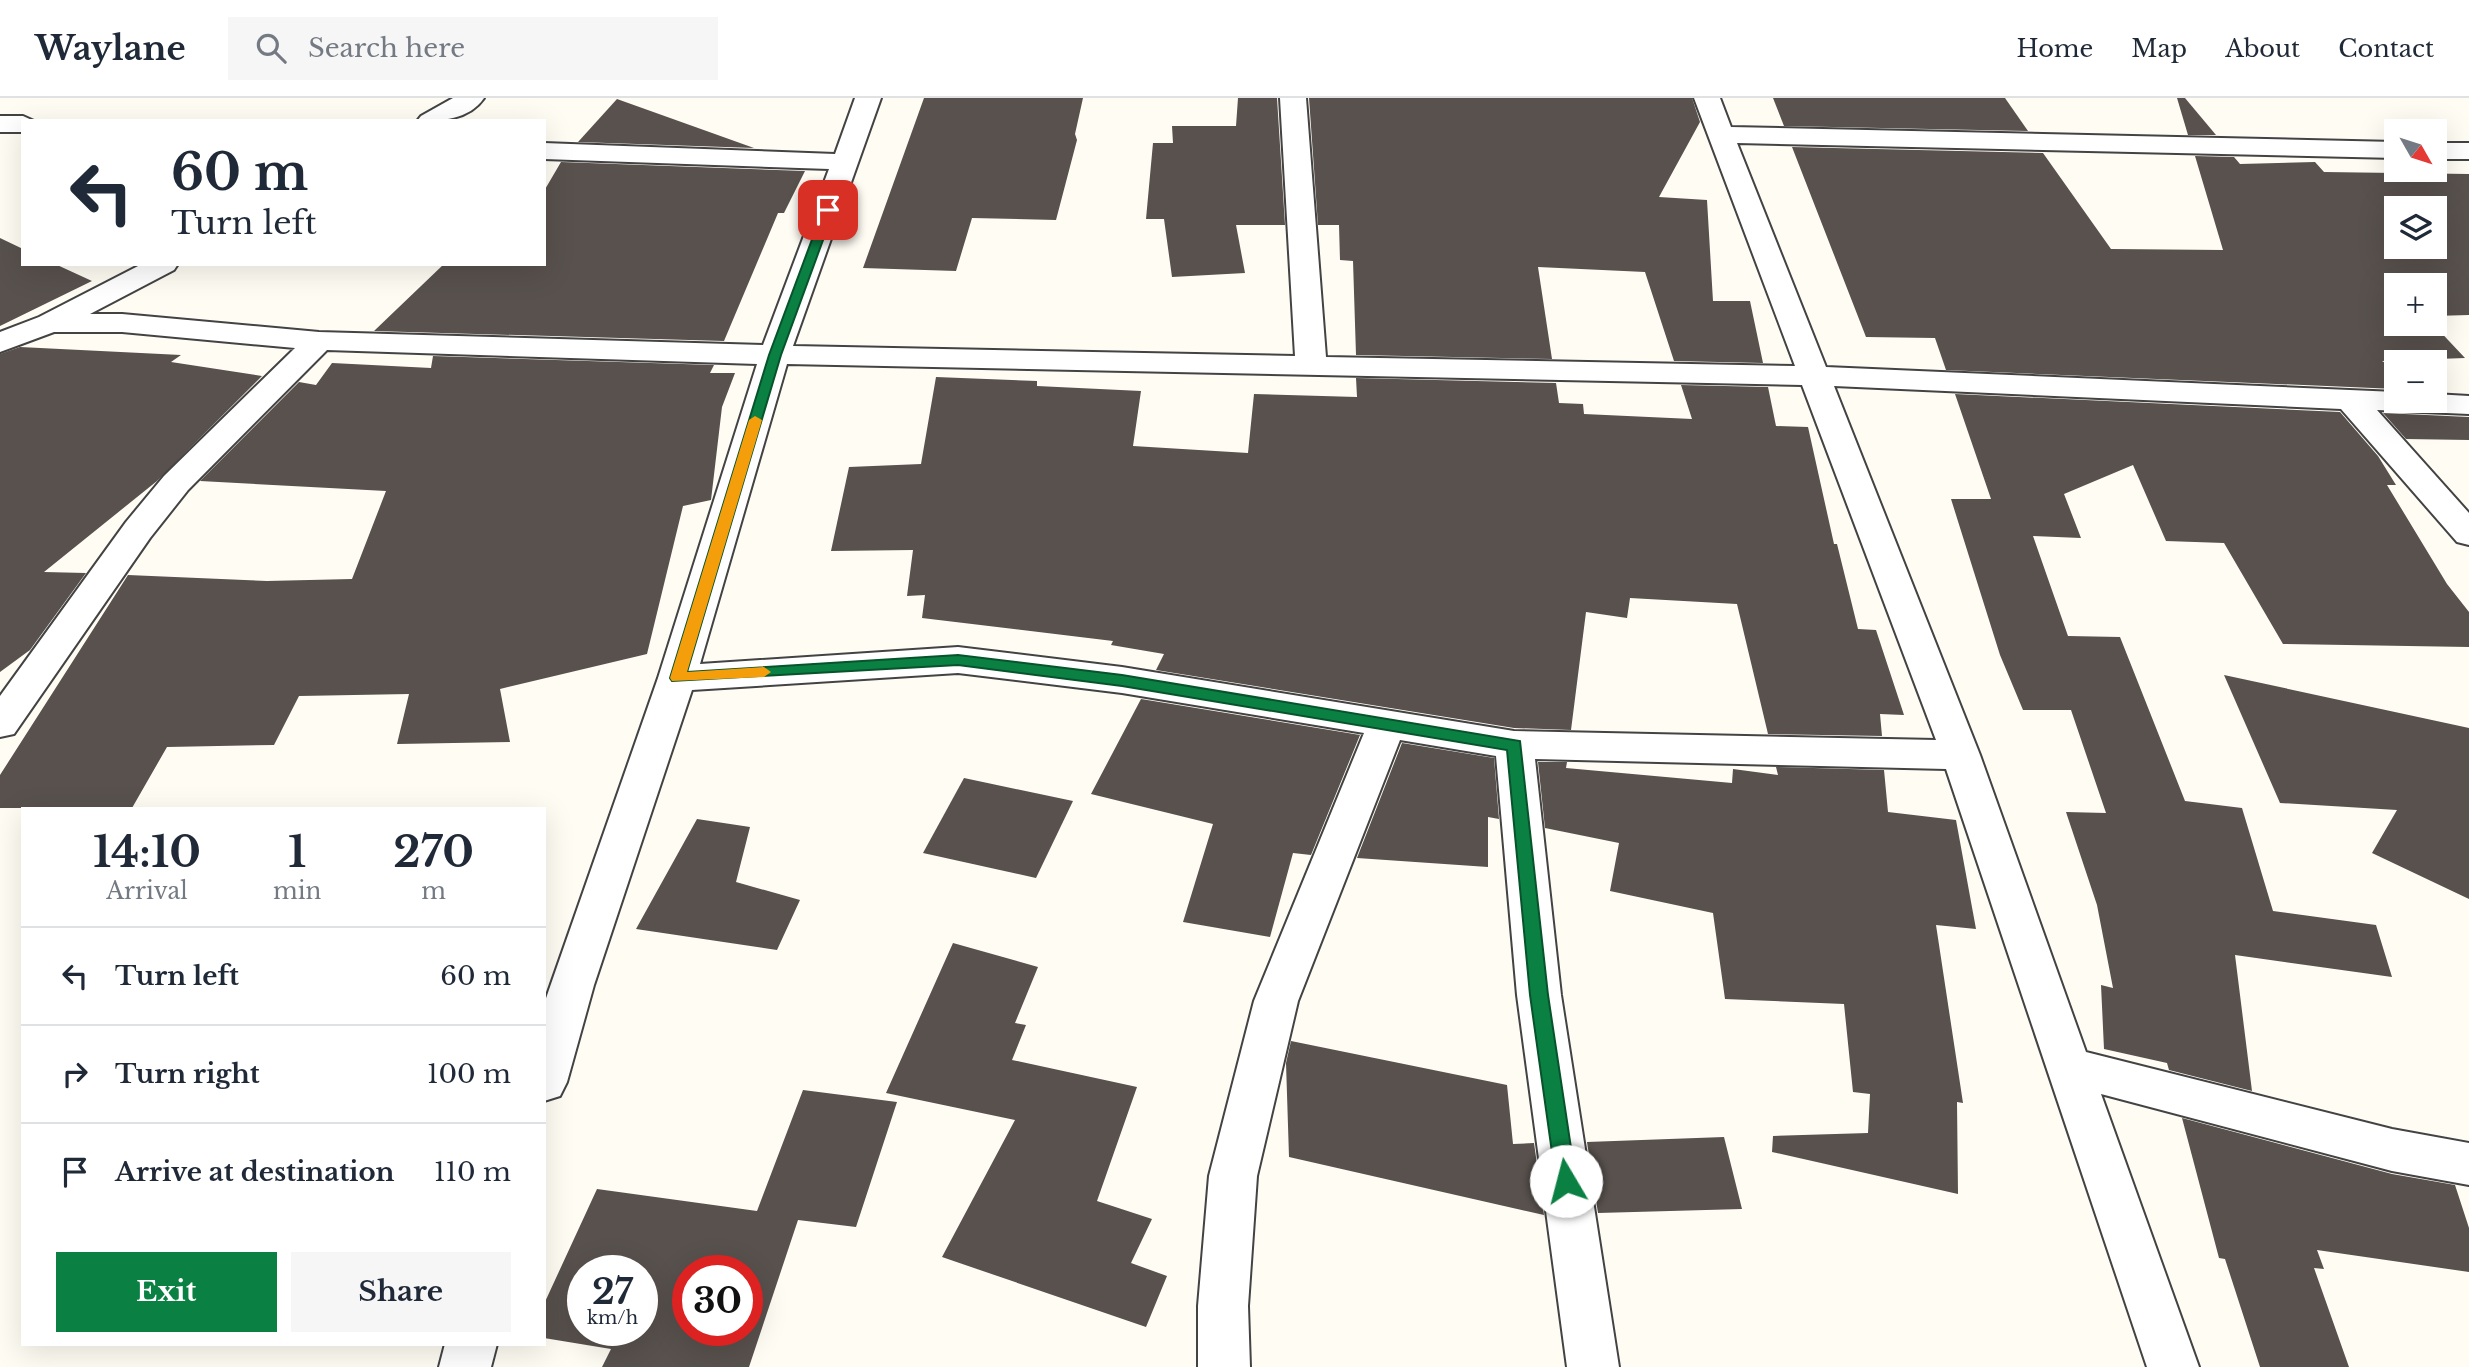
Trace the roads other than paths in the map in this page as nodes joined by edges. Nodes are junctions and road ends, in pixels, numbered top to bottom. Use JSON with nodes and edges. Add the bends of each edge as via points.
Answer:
{"nodes":[{"id":1,"x":471,"y":98,"type":"edge"},
{"id":2,"x":868,"y":98,"type":"edge"},
{"id":3,"x":1293,"y":98,"type":"edge"},
{"id":4,"x":1707,"y":98,"type":"edge"},
{"id":5,"x":434,"y":119,"type":"edge"},
{"id":6,"x":0,"y":124,"type":"edge"},
{"id":7,"x":21,"y":124,"type":"edge"},
{"id":8,"x":1723,"y":135,"type":"junction"},
{"id":9,"x":2384,"y":150,"type":"edge"},
{"id":10,"x":546,"y":151,"type":"edge"},
{"id":11,"x":2447,"y":151,"type":"edge"},
{"id":12,"x":2469,"y":151,"type":"edge"},
{"id":13,"x":846,"y":162,"type":"junction"},
{"id":14,"x":160,"y":266,"type":"edge"},
{"id":15,"x":50,"y":323,"type":"junction"},
{"id":16,"x":319,"y":341,"type":"junction"},
{"id":17,"x":0,"y":343,"type":"edge"},
{"id":18,"x":775,"y":355,"type":"junction"},
{"id":19,"x":1311,"y":367,"type":"junction"},
{"id":20,"x":1816,"y":376,"type":"junction"},
{"id":21,"x":2351,"y":401,"type":"junction"},
{"id":22,"x":2469,"y":405,"type":"edge"},
{"id":23,"x":2469,"y":534,"type":"edge"},
{"id":24,"x":677,"y":678,"type":"junction"},
{"id":25,"x":1387,"y":723,"type":"junction"},
{"id":26,"x":0,"y":724,"type":"edge"},
{"id":27,"x":1514,"y":745,"type":"junction"},
{"id":28,"x":1961,"y":755,"type":"junction"},
{"id":29,"x":2068,"y":1066,"type":"junction"},
{"id":30,"x":546,"y":1075,"type":"edge"},
{"id":31,"x":2469,"y":1164,"type":"edge"},
{"id":32,"x":470,"y":1346,"type":"edge"},
{"id":33,"x":465,"y":1367,"type":"edge"},
{"id":34,"x":1224,"y":1367,"type":"edge"},
{"id":35,"x":1593,"y":1367,"type":"edge"},
{"id":36,"x":2174,"y":1367,"type":"edge"}],
"edges":[{"from":1,"to":5,"type":"street"},
{"from":2,"to":13,"type":"street"},
{"from":3,"to":19,"type":"street"},
{"from":4,"to":8,"type":"street"},
{"from":6,"to":7,"type":"street"},
{"from":8,"to":9,"type":"street"},
{"from":8,"to":20,"type":"street"},
{"from":10,"to":13,"type":"street"},
{"from":11,"to":12,"type":"street"},
{"from":13,"to":18,"type":"street"},
{"from":14,"to":15,"type":"street"},
{"from":15,"to":16,"type":"street","via":[[122,323]]},
{"from":15,"to":17,"type":"street"},
{"from":16,"to":18,"type":"street"},
{"from":16,"to":26,"type":"street","via":[[176,483]]},
{"from":18,"to":19,"type":"street"},
{"from":18,"to":24,"type":"street"},
{"from":19,"to":20,"type":"street"},
{"from":20,"to":21,"type":"street"},
{"from":20,"to":28,"type":"street"},
{"from":21,"to":22,"type":"street"},
{"from":21,"to":23,"type":"street"},
{"from":24,"to":25,"type":"street","via":[[958,660],[1122,680]]},
{"from":24,"to":30,"type":"street","via":[[572,985]]},
{"from":25,"to":27,"type":"street"},
{"from":25,"to":34,"type":"street","via":[[1276,1001],[1233,1177],[1223,1306]]},
{"from":27,"to":28,"type":"street"},
{"from":27,"to":35,"type":"street","via":[[1539,995]]},
{"from":28,"to":29,"type":"street"},
{"from":29,"to":31,"type":"street","via":[[2392,1150]]},
{"from":29,"to":36,"type":"street"},
{"from":32,"to":33,"type":"street"}]}
